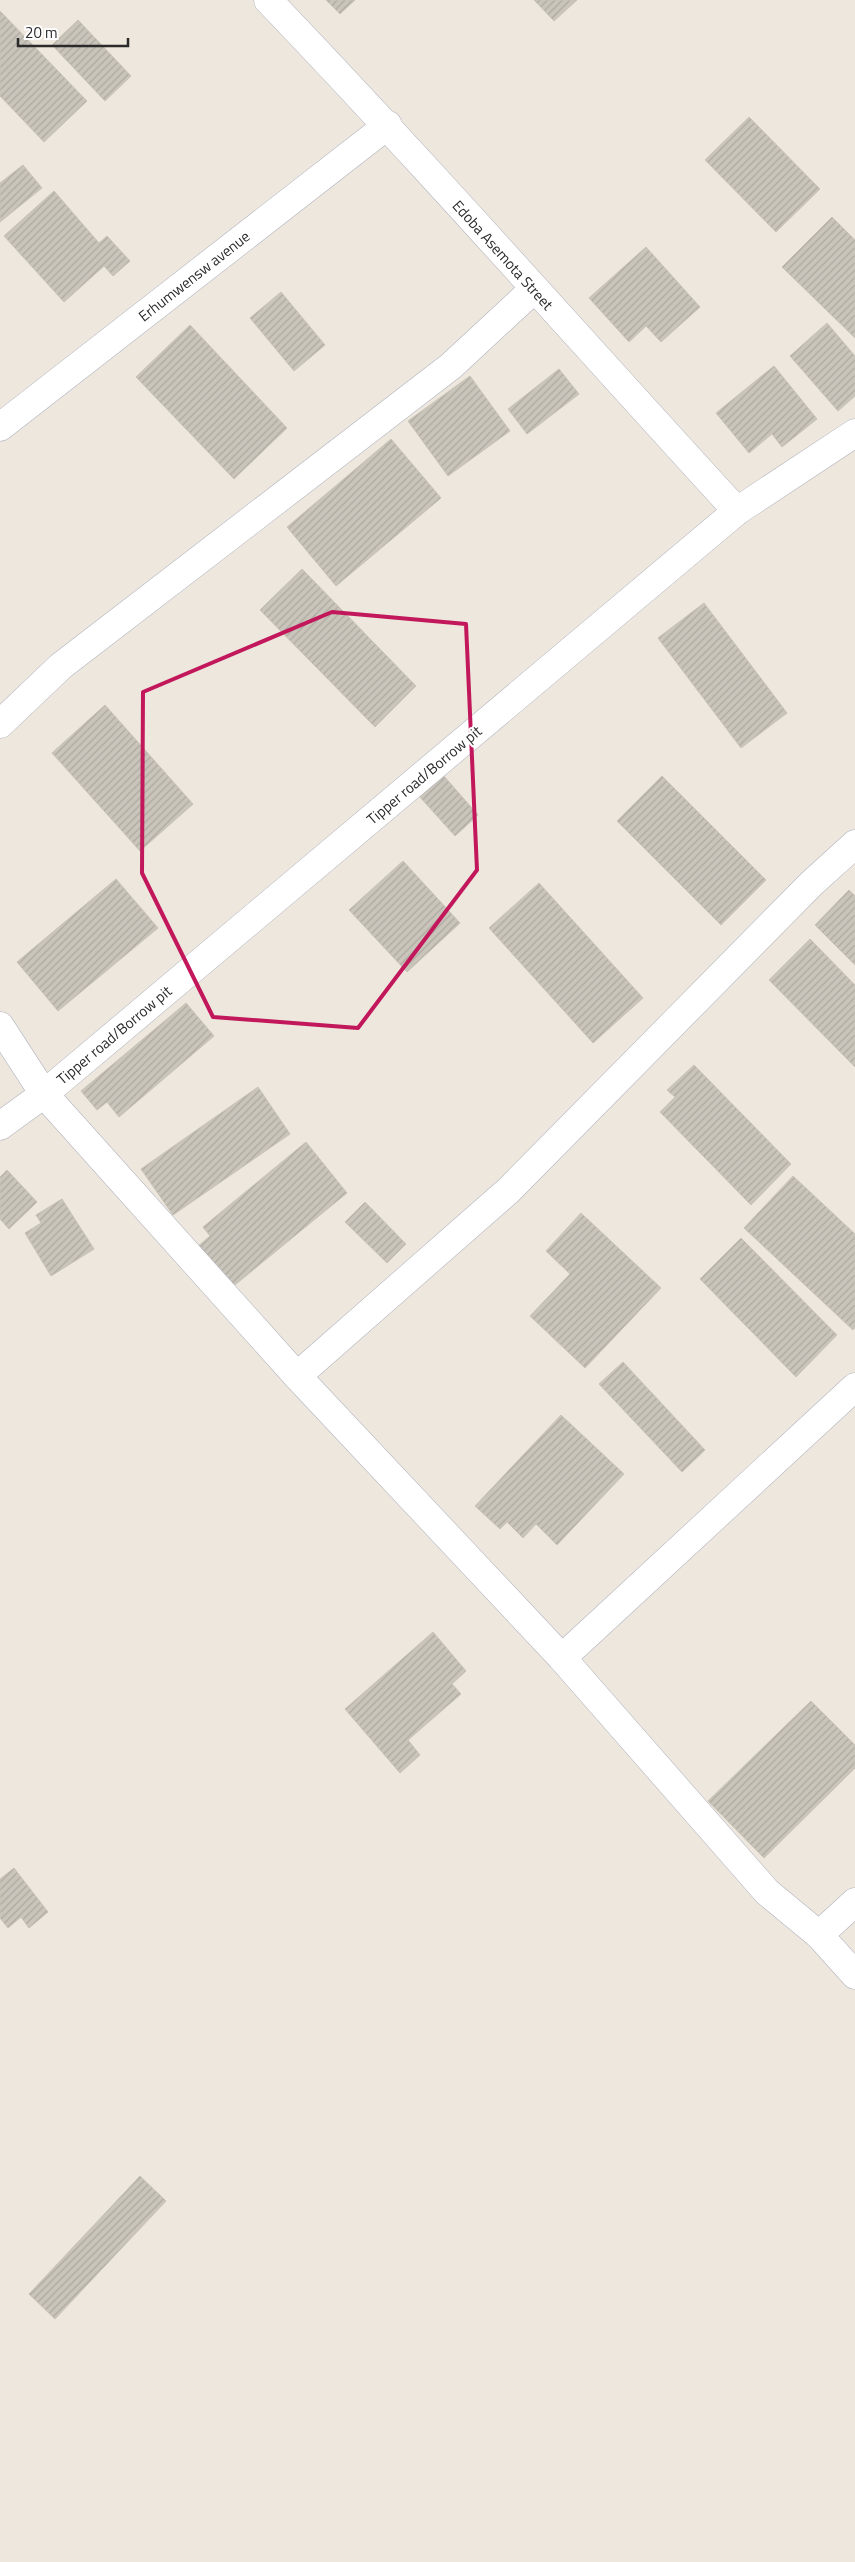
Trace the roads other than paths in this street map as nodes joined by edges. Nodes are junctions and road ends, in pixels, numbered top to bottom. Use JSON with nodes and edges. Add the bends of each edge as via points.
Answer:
{"nodes":[{"id":1,"x":268,"y":0,"type":"edge"},
{"id":2,"x":388,"y":125,"type":"junction"},
{"id":3,"x":534,"y":290,"type":"junction"},
{"id":4,"x":0,"y":427,"type":"edge"},
{"id":5,"x":855,"y":434,"type":"edge"},
{"id":6,"x":737,"y":511,"type":"junction"},
{"id":7,"x":0,"y":724,"type":"edge"},
{"id":8,"x":855,"y":844,"type":"edge"},
{"id":9,"x":0,"y":1026,"type":"edge"},
{"id":10,"x":44,"y":1094,"type":"junction"},
{"id":11,"x":0,"y":1126,"type":"edge"},
{"id":12,"x":298,"y":1376,"type":"junction"},
{"id":13,"x":855,"y":1387,"type":"edge"},
{"id":14,"x":562,"y":1658,"type":"junction"},
{"id":15,"x":855,"y":1903,"type":"edge"},
{"id":16,"x":819,"y":1935,"type":"junction"},
{"id":17,"x":855,"y":1975,"type":"edge"}],
"edges":[{"from":1,"to":2,"type":"street","name":"Edoba Asemota Street"},
{"from":2,"to":3,"type":"street","name":"Edoba Asemota Street"},
{"from":2,"to":4,"type":"street","name":"Erhumwensw avenue"},
{"from":3,"to":6,"type":"street","name":"Edoba Asemota Street"},
{"from":3,"to":7,"type":"street","via":[[451,366],[61,666]]},
{"from":5,"to":6,"type":"street","name":"Tipper road/Borrow pit"},
{"from":6,"to":10,"type":"street","name":"Tipper road/Borrow pit"},
{"from":8,"to":12,"type":"street","via":[[811,884],[509,1190]]},
{"from":9,"to":10,"type":"street"},
{"from":10,"to":11,"type":"street","name":"Tipper road/Borrow pit"},
{"from":10,"to":12,"type":"street"},
{"from":12,"to":14,"type":"street"},
{"from":13,"to":14,"type":"street"},
{"from":14,"to":16,"type":"street","via":[[767,1892]]},
{"from":15,"to":16,"type":"street"},
{"from":16,"to":17,"type":"street"}]}
